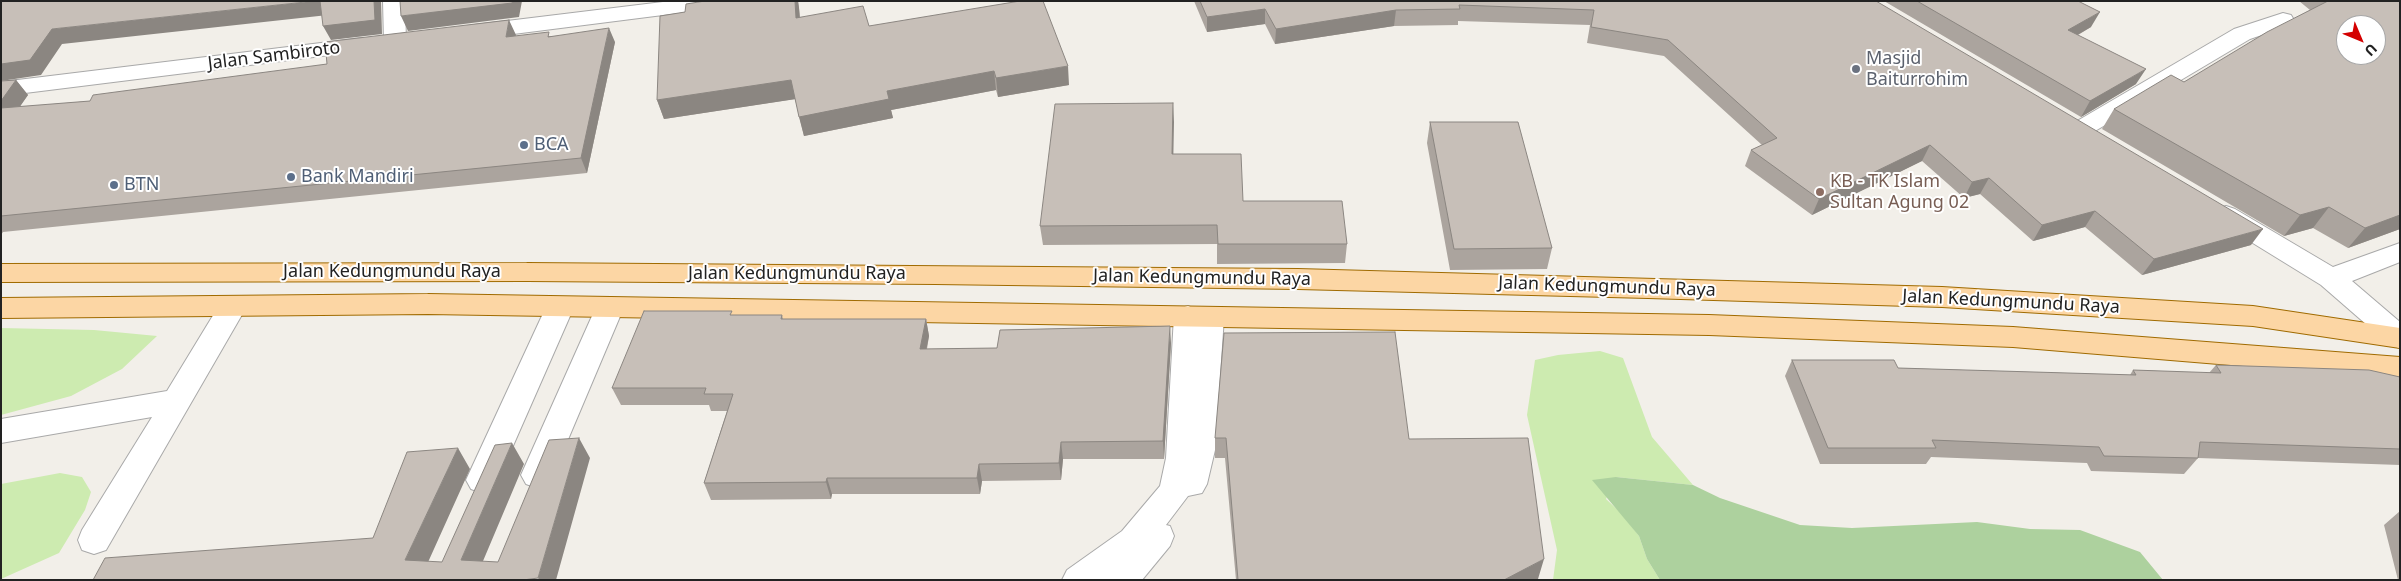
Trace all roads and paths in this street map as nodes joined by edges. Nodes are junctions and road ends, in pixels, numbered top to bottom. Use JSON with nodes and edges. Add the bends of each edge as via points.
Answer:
{"nodes":[{"id":1,"x":394,"y":1,"type":"edge"},
{"id":2,"x":726,"y":1,"type":"edge"},
{"id":3,"x":2283,"y":20,"type":"dead end"},
{"id":4,"x":453,"y":34,"type":"edge"},
{"id":5,"x":1,"y":89,"type":"edge"},
{"id":6,"x":2106,"y":144,"type":"edge"},
{"id":7,"x":2206,"y":203,"type":"edge"},
{"id":8,"x":2400,"y":252,"type":"edge"},
{"id":9,"x":1,"y":273,"type":"edge"},
{"id":10,"x":2331,"y":278,"type":"junction"},
{"id":11,"x":233,"y":306,"type":"junction"},
{"id":12,"x":560,"y":307,"type":"junction"},
{"id":13,"x":610,"y":307,"type":"junction"},
{"id":14,"x":1,"y":308,"type":"edge"},
{"id":15,"x":1199,"y":317,"type":"junction"},
{"id":16,"x":2400,"y":338,"type":"edge"},
{"id":17,"x":2400,"y":368,"type":"edge"},
{"id":18,"x":176,"y":401,"type":"junction"},
{"id":19,"x":1,"y":431,"type":"edge"},
{"id":20,"x":528,"y":498,"type":"edge"},
{"id":21,"x":469,"y":510,"type":"edge"},
{"id":22,"x":94,"y":540,"type":"dead end"},
{"id":23,"x":1079,"y":580,"type":"edge"},
{"id":24,"x":1117,"y":580,"type":"edge"}],
"edges":[{"from":1,"to":5,"type":"street","name":"Jalan Sambiroto","via":[[404,40]]},
{"from":2,"to":4,"type":"street"},
{"from":3,"to":6,"type":"street","via":[[2242,34],[2073,124]]},
{"from":7,"to":10,"type":"street"},
{"from":8,"to":10,"type":"street"},
{"from":9,"to":16,"type":"main road","name":"Jalan Kedungmundu Raya","via":[[925,275],[1298,279],[1638,288],[1942,297],[2253,316]]},
{"from":10,"to":16,"type":"street"},
{"from":11,"to":12,"type":"main road","name":"Jalan Kedungmundu Raya","via":[[428,304]]},
{"from":11,"to":14,"type":"main road","name":"Jalan Kedungmundu Raya"},
{"from":11,"to":18,"type":"street"},
{"from":12,"to":13,"type":"main road","name":"Jalan Kedungmundu Raya"},
{"from":12,"to":21,"type":"street"},
{"from":13,"to":15,"type":"main road","name":"Jalan Kedungmundu Raya"},
{"from":13,"to":20,"type":"street"},
{"from":15,"to":17,"type":"main road","name":"Jalan Kedungmundu Raya","via":[[1699,325],[1994,336]]},
{"from":15,"to":23,"type":"street","via":[[1175,491],[1134,541]]},
{"from":15,"to":24,"type":"street","via":[[1200,450],[1186,501],[1128,572]]},
{"from":18,"to":19,"type":"street"},
{"from":18,"to":22,"type":"street"}]}
